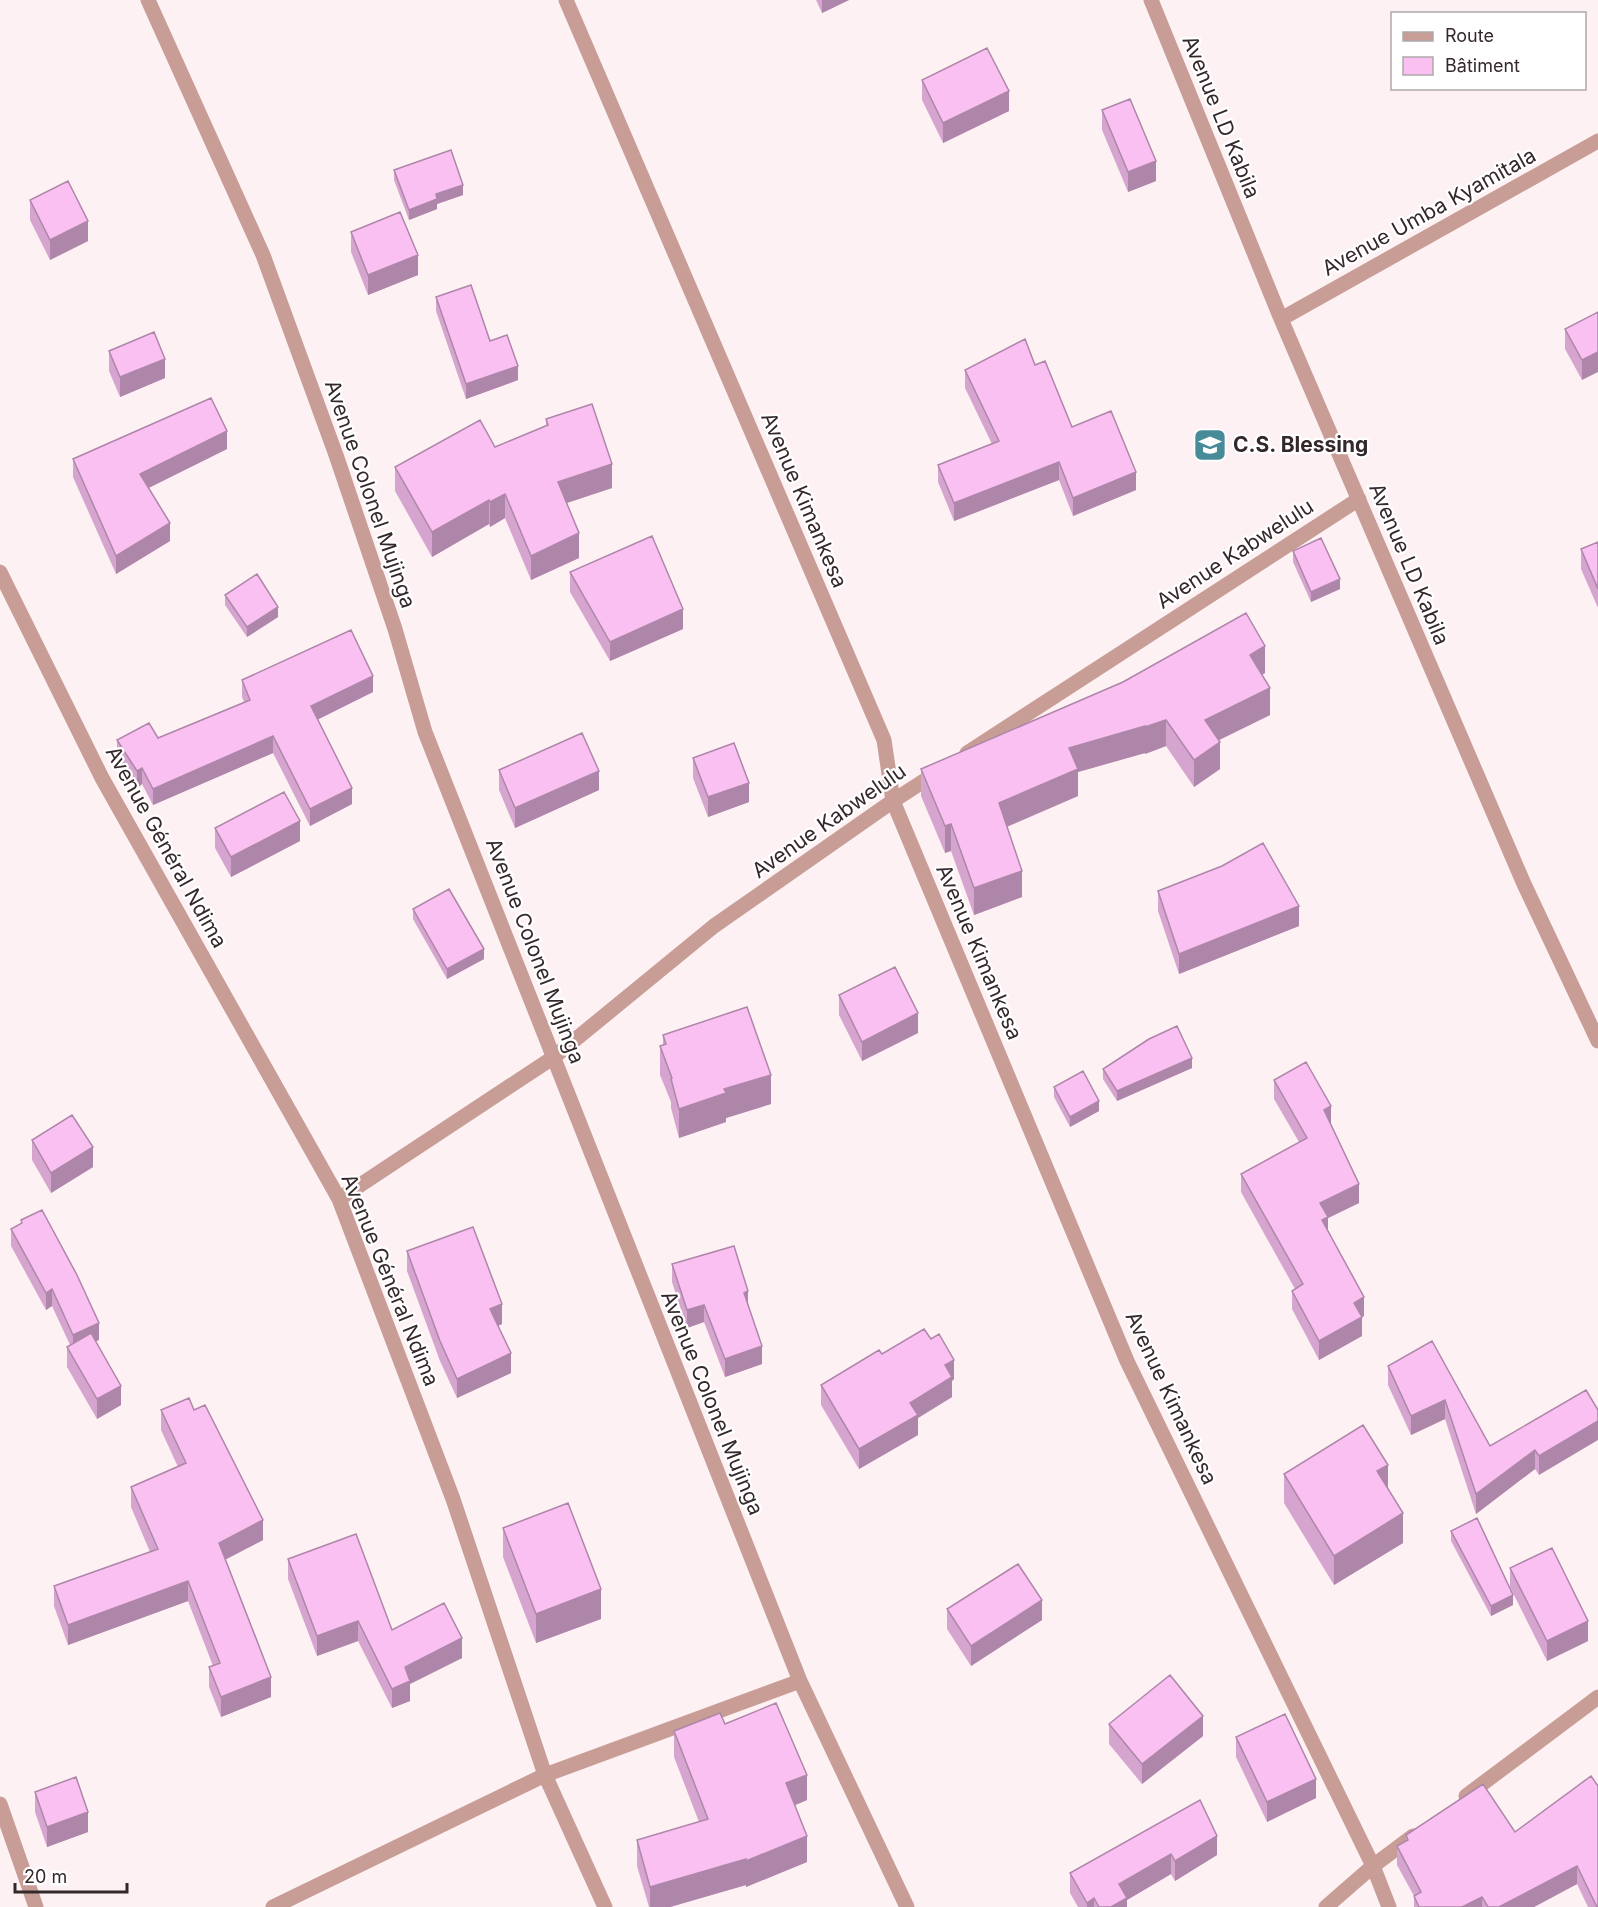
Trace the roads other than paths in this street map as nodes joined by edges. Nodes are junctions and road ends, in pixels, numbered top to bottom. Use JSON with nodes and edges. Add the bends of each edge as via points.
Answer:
{"nodes":[{"id":1,"x":148,"y":0,"type":"edge"},
{"id":2,"x":566,"y":0,"type":"edge"},
{"id":3,"x":1151,"y":0,"type":"edge"},
{"id":4,"x":1598,"y":141,"type":"edge"},
{"id":5,"x":1281,"y":319,"type":"junction"},
{"id":6,"x":1359,"y":499,"type":"junction"},
{"id":7,"x":0,"y":573,"type":"edge"},
{"id":8,"x":893,"y":801,"type":"junction"},
{"id":9,"x":1598,"y":1041,"type":"edge"},
{"id":10,"x":554,"y":1057,"type":"junction"},
{"id":11,"x":339,"y":1199,"type":"junction"},
{"id":12,"x":800,"y":1681,"type":"junction"},
{"id":13,"x":1598,"y":1697,"type":"edge"},
{"id":14,"x":545,"y":1775,"type":"junction"},
{"id":15,"x":1457,"y":1803,"type":"edge"},
{"id":16,"x":0,"y":1804,"type":"edge"},
{"id":17,"x":1429,"y":1824,"type":"edge"},
{"id":18,"x":1373,"y":1866,"type":"junction"},
{"id":19,"x":36,"y":1907,"type":"edge"},
{"id":20,"x":273,"y":1907,"type":"edge"},
{"id":21,"x":605,"y":1907,"type":"edge"},
{"id":22,"x":907,"y":1907,"type":"edge"},
{"id":23,"x":1326,"y":1907,"type":"edge"},
{"id":24,"x":1389,"y":1907,"type":"edge"}],
"edges":[{"from":1,"to":10,"type":"street","name":"Avenue Colonel Mujinga","via":[[262,255],[336,455],[426,732]]},
{"from":2,"to":8,"type":"street","name":"Avenue Kimankesa","via":[[884,740]]},
{"from":3,"to":5,"type":"street","name":"Avenue LD Kabila"},
{"from":4,"to":5,"type":"street","name":"Avenue Umba Kyamitala"},
{"from":5,"to":6,"type":"street","name":"Avenue LD Kabila"},
{"from":6,"to":8,"type":"street","name":"Avenue Kabwelulu"},
{"from":6,"to":9,"type":"street","name":"Avenue LD Kabila","via":[[1524,884]]},
{"from":7,"to":11,"type":"street","name":"Avenue Général Ndima","via":[[102,778]]},
{"from":8,"to":10,"type":"street","name":"Avenue Kabwelulu","via":[[714,926]]},
{"from":8,"to":18,"type":"street","name":"Avenue Kimankesa","via":[[1127,1361]]},
{"from":10,"to":11,"type":"street","name":"Avenue Kabwelulu"},
{"from":10,"to":12,"type":"street","name":"Avenue Colonel Mujinga"},
{"from":11,"to":14,"type":"street","name":"Avenue Général Ndima","via":[[453,1499]]},
{"from":12,"to":14,"type":"street"},
{"from":12,"to":22,"type":"street","name":"Avenue Colonel Mujinga"},
{"from":13,"to":15,"type":"street"},
{"from":14,"to":20,"type":"street"},
{"from":14,"to":21,"type":"street","name":"Avenue Général Ndima"},
{"from":16,"to":19,"type":"street"},
{"from":17,"to":18,"type":"street"},
{"from":18,"to":23,"type":"street"},
{"from":18,"to":24,"type":"street","name":"Avenue Kimankesa"}]}
